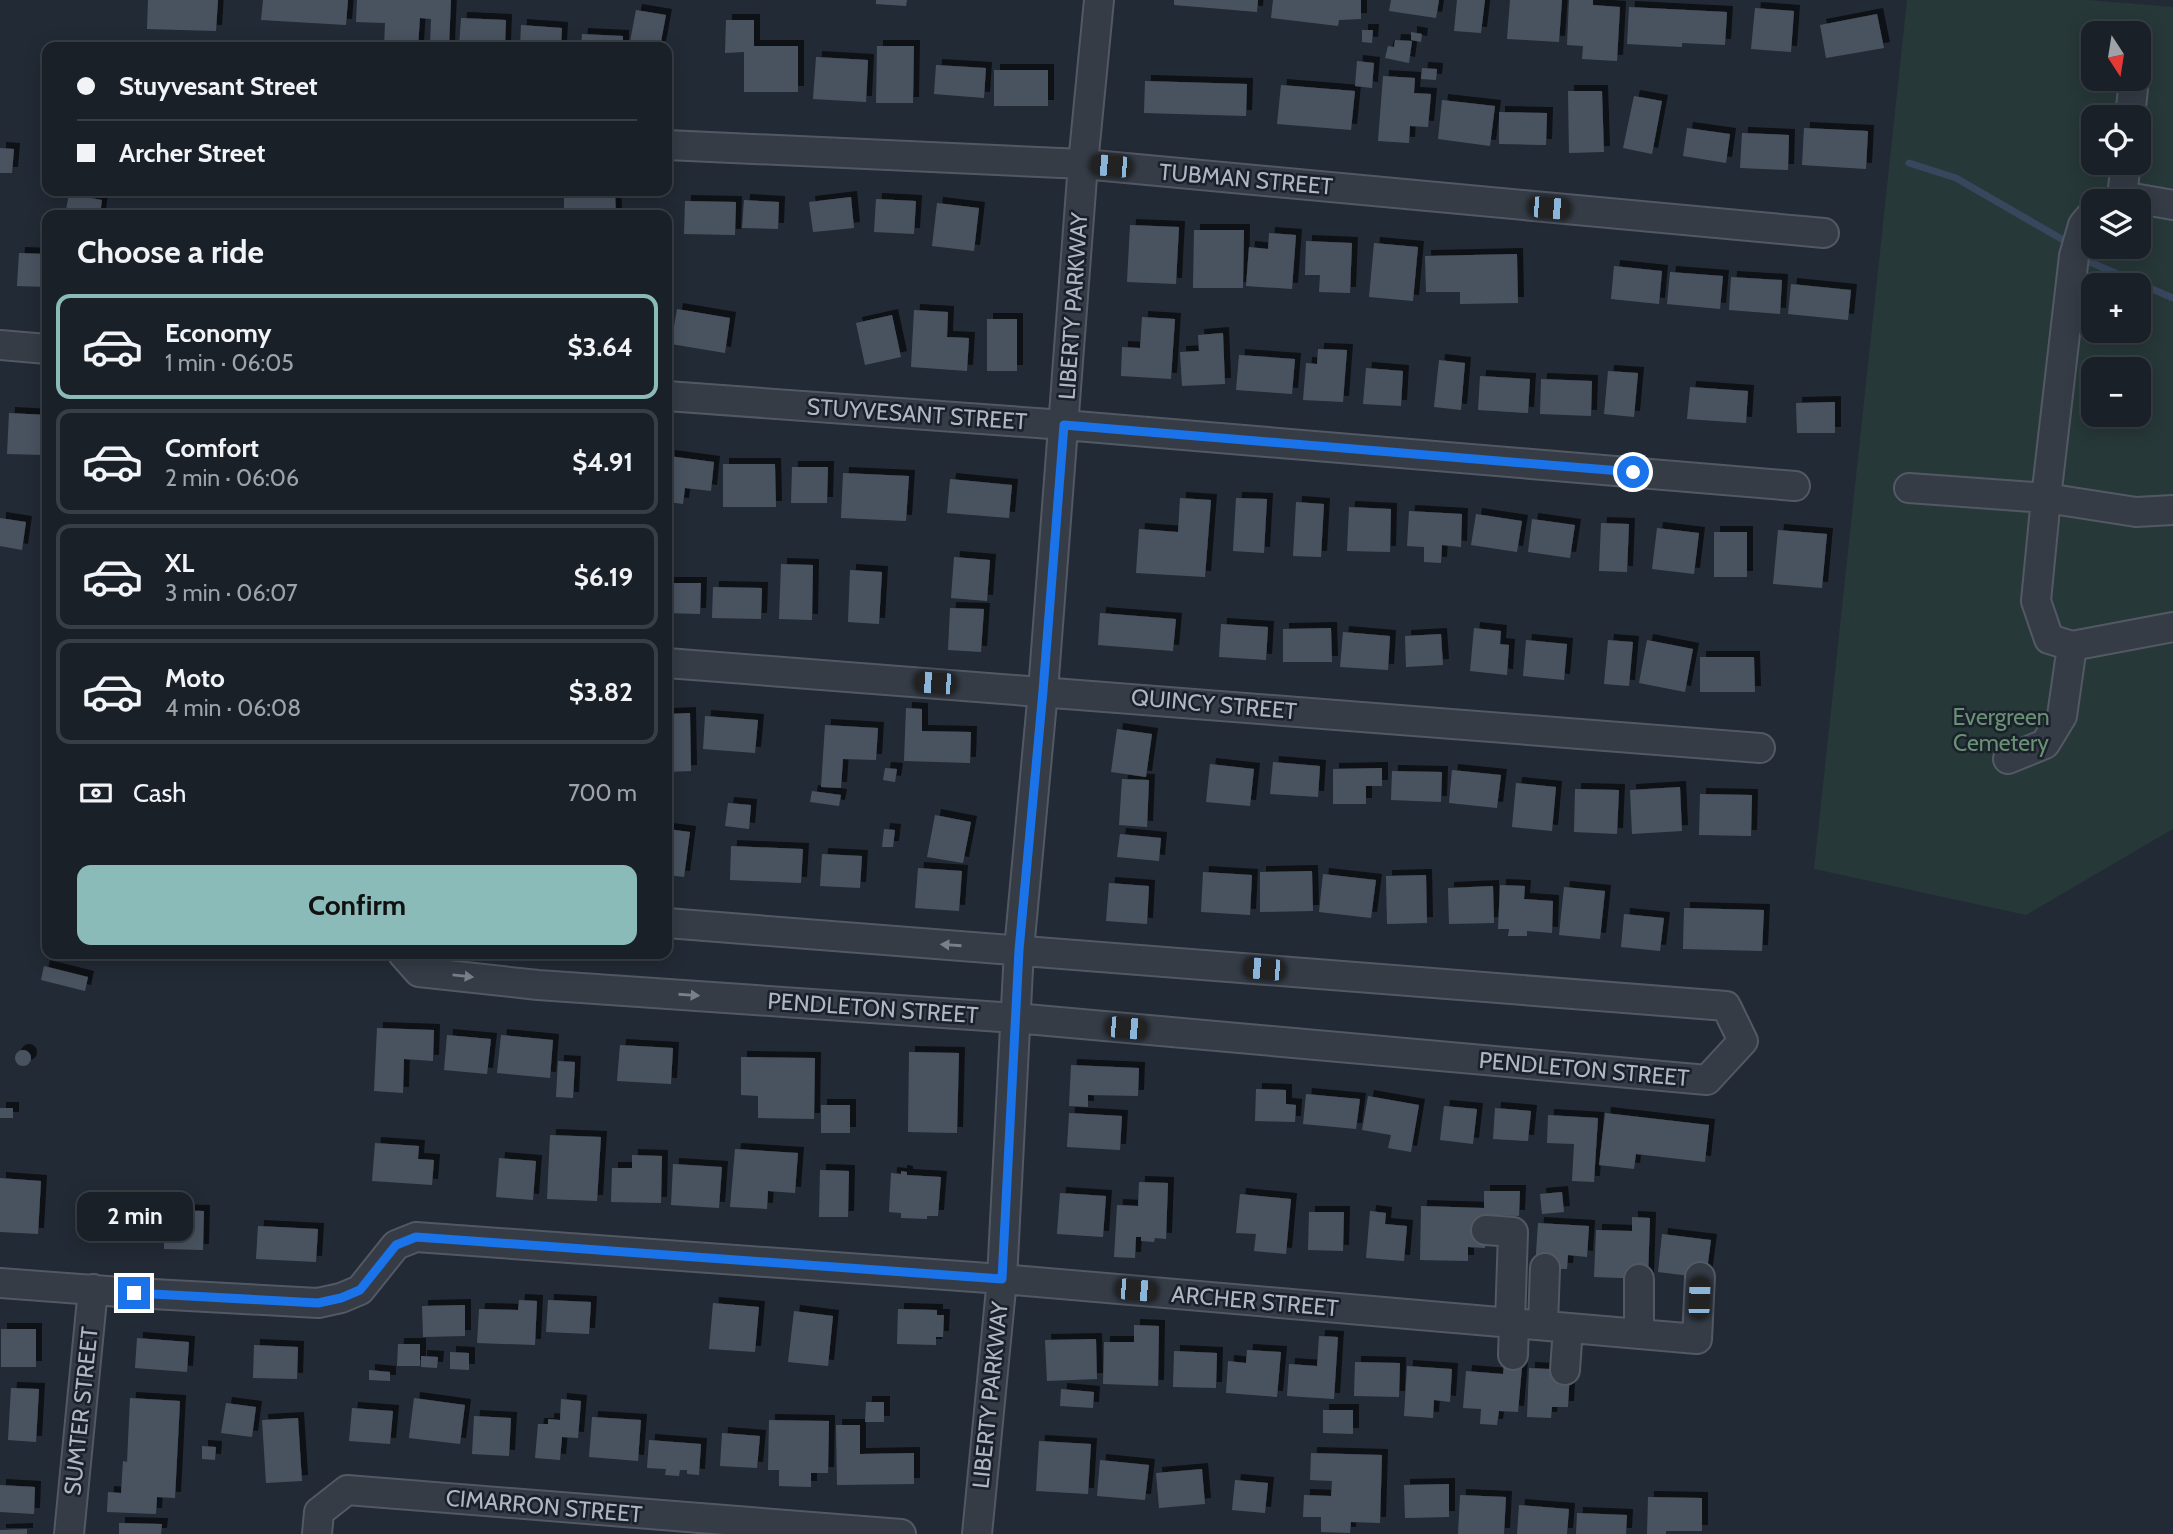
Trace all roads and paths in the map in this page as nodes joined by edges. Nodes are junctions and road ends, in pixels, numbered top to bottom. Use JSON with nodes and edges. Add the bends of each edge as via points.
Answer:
{"nodes":[{"id":1,"x":1099,"y":0,"type":"edge"},
{"id":2,"x":672,"y":145,"type":"edge"},
{"id":3,"x":1083,"y":164,"type":"junction"},
{"id":4,"x":2151,"y":203,"type":"edge"},
{"id":5,"x":2173,"y":205,"type":"edge"},
{"id":6,"x":1824,"y":233,"type":"dead end"},
{"id":7,"x":2081,"y":234,"type":"edge"},
{"id":8,"x":0,"y":345,"type":"edge"},
{"id":9,"x":42,"y":349,"type":"edge"},
{"id":10,"x":672,"y":396,"type":"edge"},
{"id":11,"x":1064,"y":425,"type":"junction"},
{"id":12,"x":1795,"y":486,"type":"dead end"},
{"id":13,"x":1909,"y":488,"type":"dead end"},
{"id":14,"x":2046,"y":498,"type":"junction"},
{"id":15,"x":2173,"y":510,"type":"edge"},
{"id":16,"x":2173,"y":628,"type":"edge"},
{"id":17,"x":2072,"y":646,"type":"junction"},
{"id":18,"x":672,"y":663,"type":"edge"},
{"id":19,"x":1043,"y":691,"type":"junction"},
{"id":20,"x":1760,"y":748,"type":"dead end"},
{"id":21,"x":2008,"y":759,"type":"dead end"},
{"id":22,"x":672,"y":923,"type":"edge"},
{"id":23,"x":1019,"y":950,"type":"junction"},
{"id":24,"x":407,"y":959,"type":"edge"},
{"id":25,"x":1015,"y":1018,"type":"junction"},
{"id":26,"x":1486,"y":1230,"type":"dead end"},
{"id":27,"x":1545,"y":1268,"type":"dead end"},
{"id":28,"x":1700,"y":1277,"type":"dead end"},
{"id":29,"x":1002,"y":1279,"type":"junction"},
{"id":30,"x":1639,"y":1279,"type":"dead end"},
{"id":31,"x":0,"y":1283,"type":"edge"},
{"id":32,"x":93,"y":1289,"type":"junction"},
{"id":33,"x":1512,"y":1323,"type":"junction"},
{"id":34,"x":1555,"y":1327,"type":"junction"},
{"id":35,"x":1639,"y":1334,"type":"junction"},
{"id":36,"x":1513,"y":1355,"type":"dead end"},
{"id":37,"x":1565,"y":1370,"type":"dead end"},
{"id":38,"x":318,"y":1523,"type":"edge"},
{"id":39,"x":69,"y":1534,"type":"edge"},
{"id":40,"x":901,"y":1534,"type":"edge"},
{"id":41,"x":977,"y":1534,"type":"edge"}],
"edges":[{"from":1,"to":3,"type":"street","name":"LIBERTY PARKWAY"},
{"from":2,"to":3,"type":"street","name":"TUBMAN STREET"},
{"from":3,"to":6,"type":"street","name":"TUBMAN STREET"},
{"from":3,"to":11,"type":"street","name":"LIBERTY PARKWAY"},
{"from":4,"to":5,"type":"street"},
{"from":7,"to":14,"type":"street","via":[[2074,256]]},
{"from":8,"to":9,"type":"street"},
{"from":10,"to":11,"type":"street","name":"STUYVESANT STREET"},
{"from":11,"to":12,"type":"street","name":"STUYVESANT STREET"},
{"from":11,"to":19,"type":"street","name":"LIBERTY PARKWAY"},
{"from":13,"to":14,"type":"street"},
{"from":14,"to":15,"type":"street","via":[[2136,512]]},
{"from":14,"to":17,"type":"street","via":[[2036,601],[2049,639]]},
{"from":16,"to":17,"type":"street"},
{"from":17,"to":21,"type":"street","via":[[2062,716],[2045,744]]},
{"from":18,"to":19,"type":"street","name":"QUINCY STREET"},
{"from":19,"to":20,"type":"street","name":"QUINCY STREET"},
{"from":19,"to":23,"type":"street","name":"LIBERTY PARKWAY"},
{"from":23,"to":22,"type":"street","name":"PENDLETON STREET","one_way":true},
{"from":23,"to":25,"type":"street","name":"LIBERTY PARKWAY"},
{"from":23,"to":25,"type":"street","name":"PENDLETON STREET","via":[[1726,1006],[1743,1041],[1707,1080]]},
{"from":24,"to":25,"type":"street","name":"PENDLETON STREET","one_way":true,"via":[[419,972],[538,985]]},
{"from":25,"to":29,"type":"street","name":"LIBERTY PARKWAY"},
{"from":26,"to":33,"type":"street","via":[[1513,1231]]},
{"from":27,"to":34,"type":"street"},
{"from":28,"to":35,"type":"street","name":"ARCHER STREET","via":[[1698,1339]]},
{"from":29,"to":32,"type":"street","name":"ARCHER STREET","via":[[416,1237],[396,1245],[360,1290],[318,1303]]},
{"from":29,"to":33,"type":"street","name":"ARCHER STREET"},
{"from":29,"to":41,"type":"street","name":"LIBERTY PARKWAY"},
{"from":30,"to":35,"type":"street"},
{"from":31,"to":32,"type":"street","name":"ARCHER STREET"},
{"from":32,"to":39,"type":"street","name":"SUMTER STREET"},
{"from":33,"to":34,"type":"street","name":"ARCHER STREET"},
{"from":33,"to":36,"type":"street"},
{"from":34,"to":35,"type":"street","name":"ARCHER STREET"},
{"from":34,"to":37,"type":"street"},
{"from":38,"to":40,"type":"street","name":"CIMARRON STREET","via":[[347,1490]]}]}
